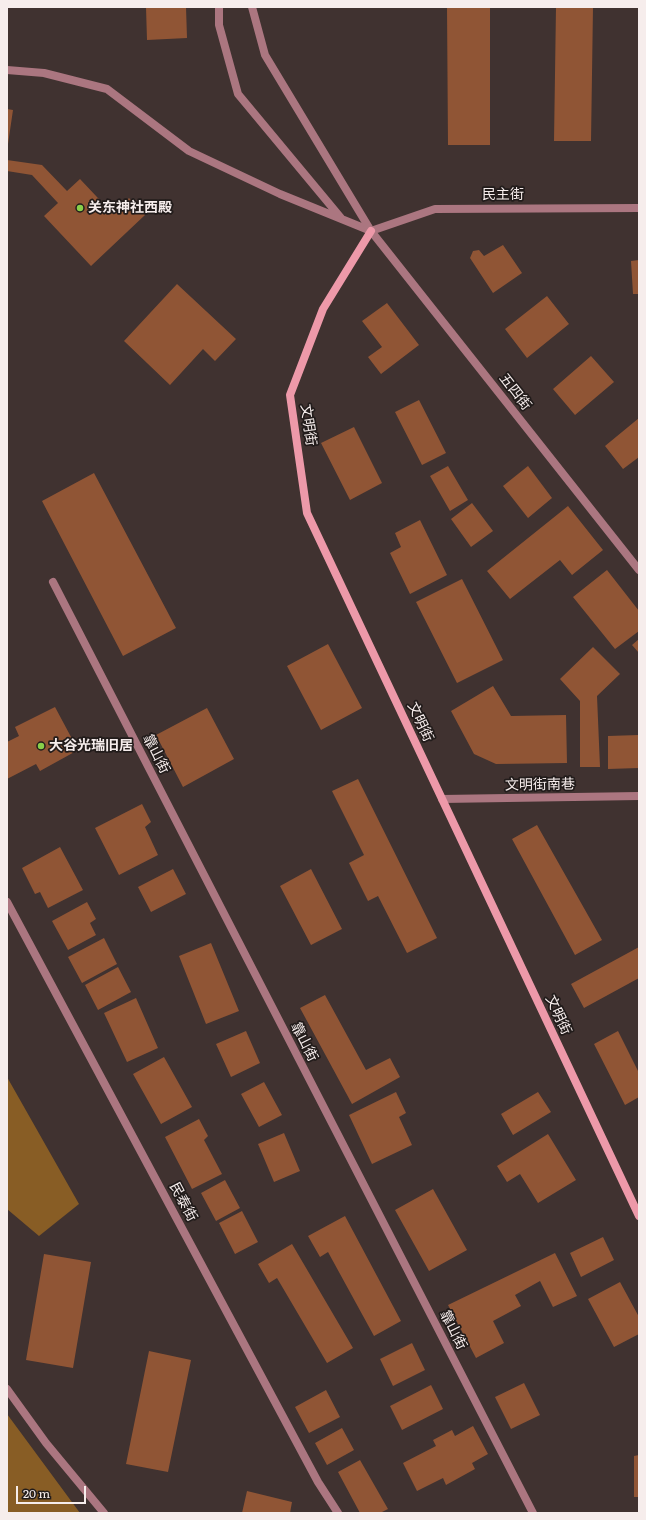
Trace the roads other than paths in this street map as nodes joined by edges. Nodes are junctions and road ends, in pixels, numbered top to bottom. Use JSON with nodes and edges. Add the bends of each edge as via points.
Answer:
{"nodes":[{"id":1,"x":219,"y":7,"type":"edge"},
{"id":2,"x":252,"y":7,"type":"edge"},
{"id":3,"x":7,"y":70,"type":"edge"},
{"id":4,"x":639,"y":208,"type":"edge"},
{"id":5,"x":341,"y":219,"type":"junction"},
{"id":6,"x":371,"y":230,"type":"junction"},
{"id":7,"x":639,"y":570,"type":"edge"},
{"id":8,"x":53,"y":582,"type":"dead end"},
{"id":9,"x":639,"y":796,"type":"edge"},
{"id":10,"x":442,"y":799,"type":"junction"},
{"id":11,"x":7,"y":902,"type":"edge"},
{"id":12,"x":639,"y":1216,"type":"edge"},
{"id":13,"x":7,"y":1389,"type":"edge"},
{"id":14,"x":104,"y":1513,"type":"edge"},
{"id":15,"x":338,"y":1513,"type":"edge"},
{"id":16,"x":533,"y":1513,"type":"edge"}],
"edges":[{"from":1,"to":5,"type":"street","via":[[219,26],[238,94]]},
{"from":2,"to":6,"type":"street","name":"五四街","via":[[265,54]]},
{"from":3,"to":5,"type":"street","via":[[44,73],[107,89],[189,151],[280,194]]},
{"from":4,"to":6,"type":"street","name":"民主街","via":[[435,208]]},
{"from":5,"to":6,"type":"street"},
{"from":6,"to":7,"type":"street","name":"五四街"},
{"from":6,"to":10,"type":"street","name":"文明街","via":[[324,310],[290,395],[307,513]]},
{"from":8,"to":16,"type":"street","name":"靠山街"},
{"from":9,"to":10,"type":"street","name":"文明街南巷"},
{"from":10,"to":12,"type":"street","name":"文明街"},
{"from":11,"to":15,"type":"street","name":"民泰街","via":[[318,1482]]},
{"from":13,"to":14,"type":"street","via":[[46,1443]]}]}
